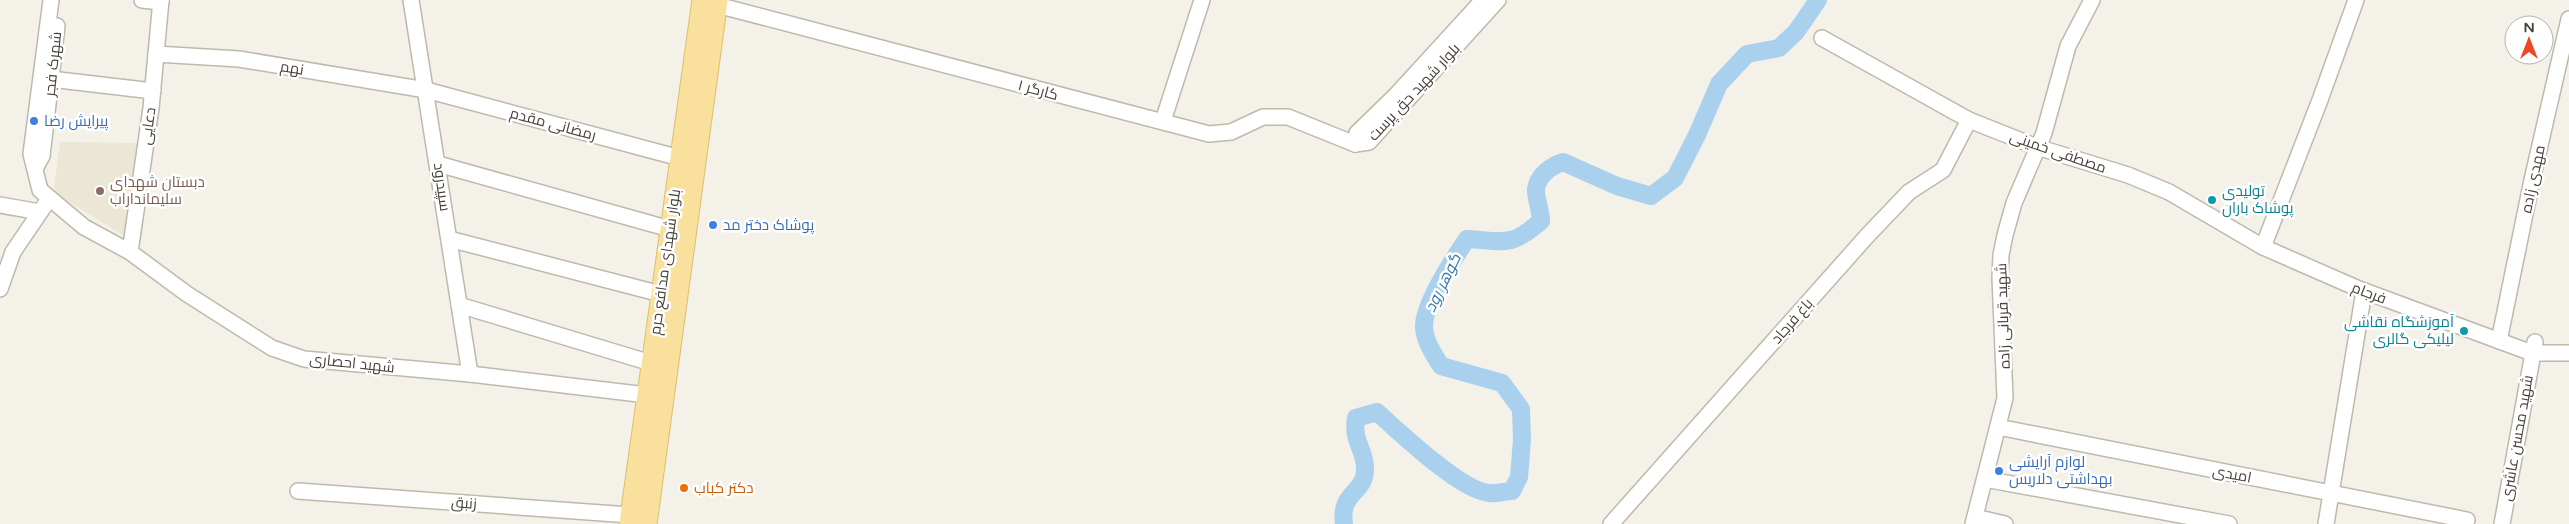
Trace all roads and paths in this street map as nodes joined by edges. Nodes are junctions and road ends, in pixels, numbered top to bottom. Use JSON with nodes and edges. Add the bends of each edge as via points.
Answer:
{"nodes":[{"id":1,"x":51,"y":0,"type":"edge"},
{"id":2,"x":60,"y":0,"type":"edge"},
{"id":3,"x":142,"y":0,"type":"edge"},
{"id":4,"x":410,"y":0,"type":"edge"},
{"id":5,"x":1202,"y":0,"type":"edge"},
{"id":6,"x":1483,"y":0,"type":"edge"},
{"id":7,"x":1498,"y":0,"type":"edge"},
{"id":8,"x":2092,"y":0,"type":"edge"},
{"id":9,"x":2356,"y":0,"type":"edge"},
{"id":10,"x":161,"y":1,"type":"edge"},
{"id":11,"x":712,"y":2,"type":"edge"},
{"id":12,"x":2569,"y":19,"type":"edge"},
{"id":13,"x":1472,"y":20,"type":"junction"},
{"id":14,"x":1822,"y":38,"type":"dead end"},
{"id":15,"x":156,"y":54,"type":"junction"},
{"id":16,"x":46,"y":79,"type":"junction"},
{"id":17,"x":426,"y":90,"type":"junction"},
{"id":18,"x":153,"y":91,"type":"junction"},
{"id":19,"x":1969,"y":120,"type":"junction"},
{"id":20,"x":1163,"y":121,"type":"junction"},
{"id":21,"x":1356,"y":144,"type":"joint"},
{"id":22,"x":2037,"y":147,"type":"junction"},
{"id":23,"x":680,"y":158,"type":"junction"},
{"id":24,"x":438,"y":164,"type":"junction"},
{"id":25,"x":36,"y":167,"type":"joint"},
{"id":26,"x":49,"y":199,"type":"junction"},
{"id":27,"x":0,"y":205,"type":"edge"},
{"id":28,"x":40,"y":212,"type":"junction"},
{"id":29,"x":670,"y":229,"type":"junction"},
{"id":30,"x":449,"y":239,"type":"junction"},
{"id":31,"x":2262,"y":248,"type":"junction"},
{"id":32,"x":130,"y":252,"type":"junction"},
{"id":33,"x":2296,"y":263,"type":"joint"},
{"id":34,"x":0,"y":289,"type":"edge"},
{"id":35,"x":2364,"y":291,"type":"junction"},
{"id":36,"x":661,"y":294,"type":"junction"},
{"id":37,"x":460,"y":305,"type":"junction"},
{"id":38,"x":664,"y":331,"type":"junction"},
{"id":39,"x":2499,"y":341,"type":"junction"},
{"id":40,"x":2569,"y":344,"type":"edge"},
{"id":41,"x":2533,"y":347,"type":"junction"},
{"id":42,"x":2569,"y":353,"type":"edge"},
{"id":43,"x":651,"y":363,"type":"junction"},
{"id":44,"x":470,"y":374,"type":"junction"},
{"id":45,"x":647,"y":395,"type":"junction"},
{"id":46,"x":1998,"y":427,"type":"junction"},
{"id":47,"x":1985,"y":480,"type":"junction"},
{"id":48,"x":298,"y":491,"type":"dead end"},
{"id":49,"x":2331,"y":494,"type":"junction"},
{"id":50,"x":629,"y":520,"type":"edge"},
{"id":51,"x":2467,"y":520,"type":"dead end"},
{"id":52,"x":1974,"y":521,"type":"edge"},
{"id":53,"x":646,"y":524,"type":"edge"},
{"id":54,"x":1611,"y":524,"type":"edge"},
{"id":55,"x":2005,"y":524,"type":"edge"},
{"id":56,"x":2229,"y":524,"type":"edge"},
{"id":57,"x":2326,"y":524,"type":"edge"},
{"id":58,"x":2502,"y":524,"type":"edge"}],
"edges":[{"from":1,"to":16,"type":"street","name":"شهرک فجر"},
{"from":2,"to":16,"type":"street","name":"شهرک فجر"},
{"from":3,"to":10,"type":"street"},
{"from":4,"to":17,"type":"street","name":"سپیدرود"},
{"from":5,"to":20,"type":"street"},
{"from":6,"to":13,"type":"street","name":"بلوار شهید حق پرست"},
{"from":7,"to":13,"type":"street","name":"بلوار شهید حق پرست"},
{"from":8,"to":22,"type":"street","name":"شهید قربانی زاده","via":[[2068,46]]},
{"from":9,"to":31,"type":"street"},
{"from":10,"to":15,"type":"street","name":"دعایی"},
{"from":11,"to":20,"type":"street","name":"کارگر ۱"},
{"from":11,"to":23,"type":"main road","name":"بلوار شهدای مدافع حرم"},
{"from":11,"to":38,"type":"main road","name":"بلوار شهدای مدافع حرم"},
{"from":12,"to":39,"type":"street","name":"مهدی زاده"},
{"from":13,"to":21,"type":"street","name":"بلوار شهید حق پرست","via":[[1357,132]]},
{"from":14,"to":19,"type":"street","name":"مصطفی خمینی"},
{"from":15,"to":17,"type":"street","name":"نهم","via":[[239,59]]},
{"from":15,"to":18,"type":"street","name":"دعایی"},
{"from":16,"to":18,"type":"street"},
{"from":16,"to":25,"type":"street","name":"شهرک فجر","via":[[31,154]]},
{"from":17,"to":23,"type":"street","name":"رمضانی مقدم"},
{"from":17,"to":24,"type":"street","name":"سپیدرود"},
{"from":18,"to":32,"type":"street","name":"دعایی"},
{"from":19,"to":22,"type":"street","name":"مصطفی خمینی"},
{"from":19,"to":54,"type":"street","name":"باغ فرجاد","via":[[1943,170],[1909,192]]},
{"from":20,"to":21,"type":"street","name":"کارگر ۱","via":[[1209,134],[1231,132],[1263,117],[1288,117]]},
{"from":22,"to":31,"type":"street","name":"مصطفی خمینی","via":[[2128,175],[2169,192]]},
{"from":22,"to":46,"type":"street","name":"شهید قربانی زاده","via":[[2014,203],[2001,255],[2005,398]]},
{"from":23,"to":29,"type":"main road","name":"بلوار شهدای مدافع حرم"},
{"from":24,"to":29,"type":"street"},
{"from":24,"to":30,"type":"street","name":"سپیدرود"},
{"from":25,"to":26,"type":"street","name":"شهید احصاری","via":[[40,190]]},
{"from":26,"to":28,"type":"street"},
{"from":26,"to":32,"type":"street","name":"شهید احصاری","via":[[84,227]]},
{"from":27,"to":28,"type":"street"},
{"from":28,"to":34,"type":"street","via":[[13,252]]},
{"from":29,"to":36,"type":"main road","name":"بلوار شهدای مدافع حرم"},
{"from":30,"to":36,"type":"street"},
{"from":30,"to":37,"type":"street","name":"سپیدرود"},
{"from":31,"to":33,"type":"street","name":"مصطفی خمینی"},
{"from":32,"to":44,"type":"street","name":"شهید احصاری","via":[[187,294],[272,348],[304,359]]},
{"from":33,"to":35,"type":"street","name":"فرجام"},
{"from":35,"to":39,"type":"street","name":"فرجام"},
{"from":35,"to":49,"type":"street"},
{"from":36,"to":38,"type":"main road","name":"بلوار شهدای مدافع حرم"},
{"from":37,"to":43,"type":"street"},
{"from":37,"to":44,"type":"street","name":"سپیدرود"},
{"from":38,"to":43,"type":"main road","name":"بلوار شهدای مدافع حرم"},
{"from":38,"to":53,"type":"main road","name":"بلوار شهدای مدافع حرم"},
{"from":39,"to":41,"type":"street","name":"فرجام"},
{"from":40,"to":41,"type":"street","name":"فرجام"},
{"from":41,"to":42,"type":"street","name":"فرجام"},
{"from":41,"to":58,"type":"street","name":"شهید محسن عاشری"},
{"from":43,"to":45,"type":"main road","name":"بلوار شهدای مدافع حرم"},
{"from":44,"to":45,"type":"street","name":"شهید احصاری"},
{"from":45,"to":50,"type":"main road","name":"بلوار شهدای مدافع حرم"},
{"from":46,"to":47,"type":"street","name":"شهید قربانی زاده"},
{"from":46,"to":49,"type":"street","name":"امیدی"},
{"from":47,"to":52,"type":"street","name":"شهید قربانی زاده"},
{"from":47,"to":56,"type":"street"},
{"from":48,"to":50,"type":"street","name":"زنبق"},
{"from":49,"to":51,"type":"street","name":"امیدی"},
{"from":49,"to":57,"type":"street"},
{"from":52,"to":55,"type":"street"}]}
